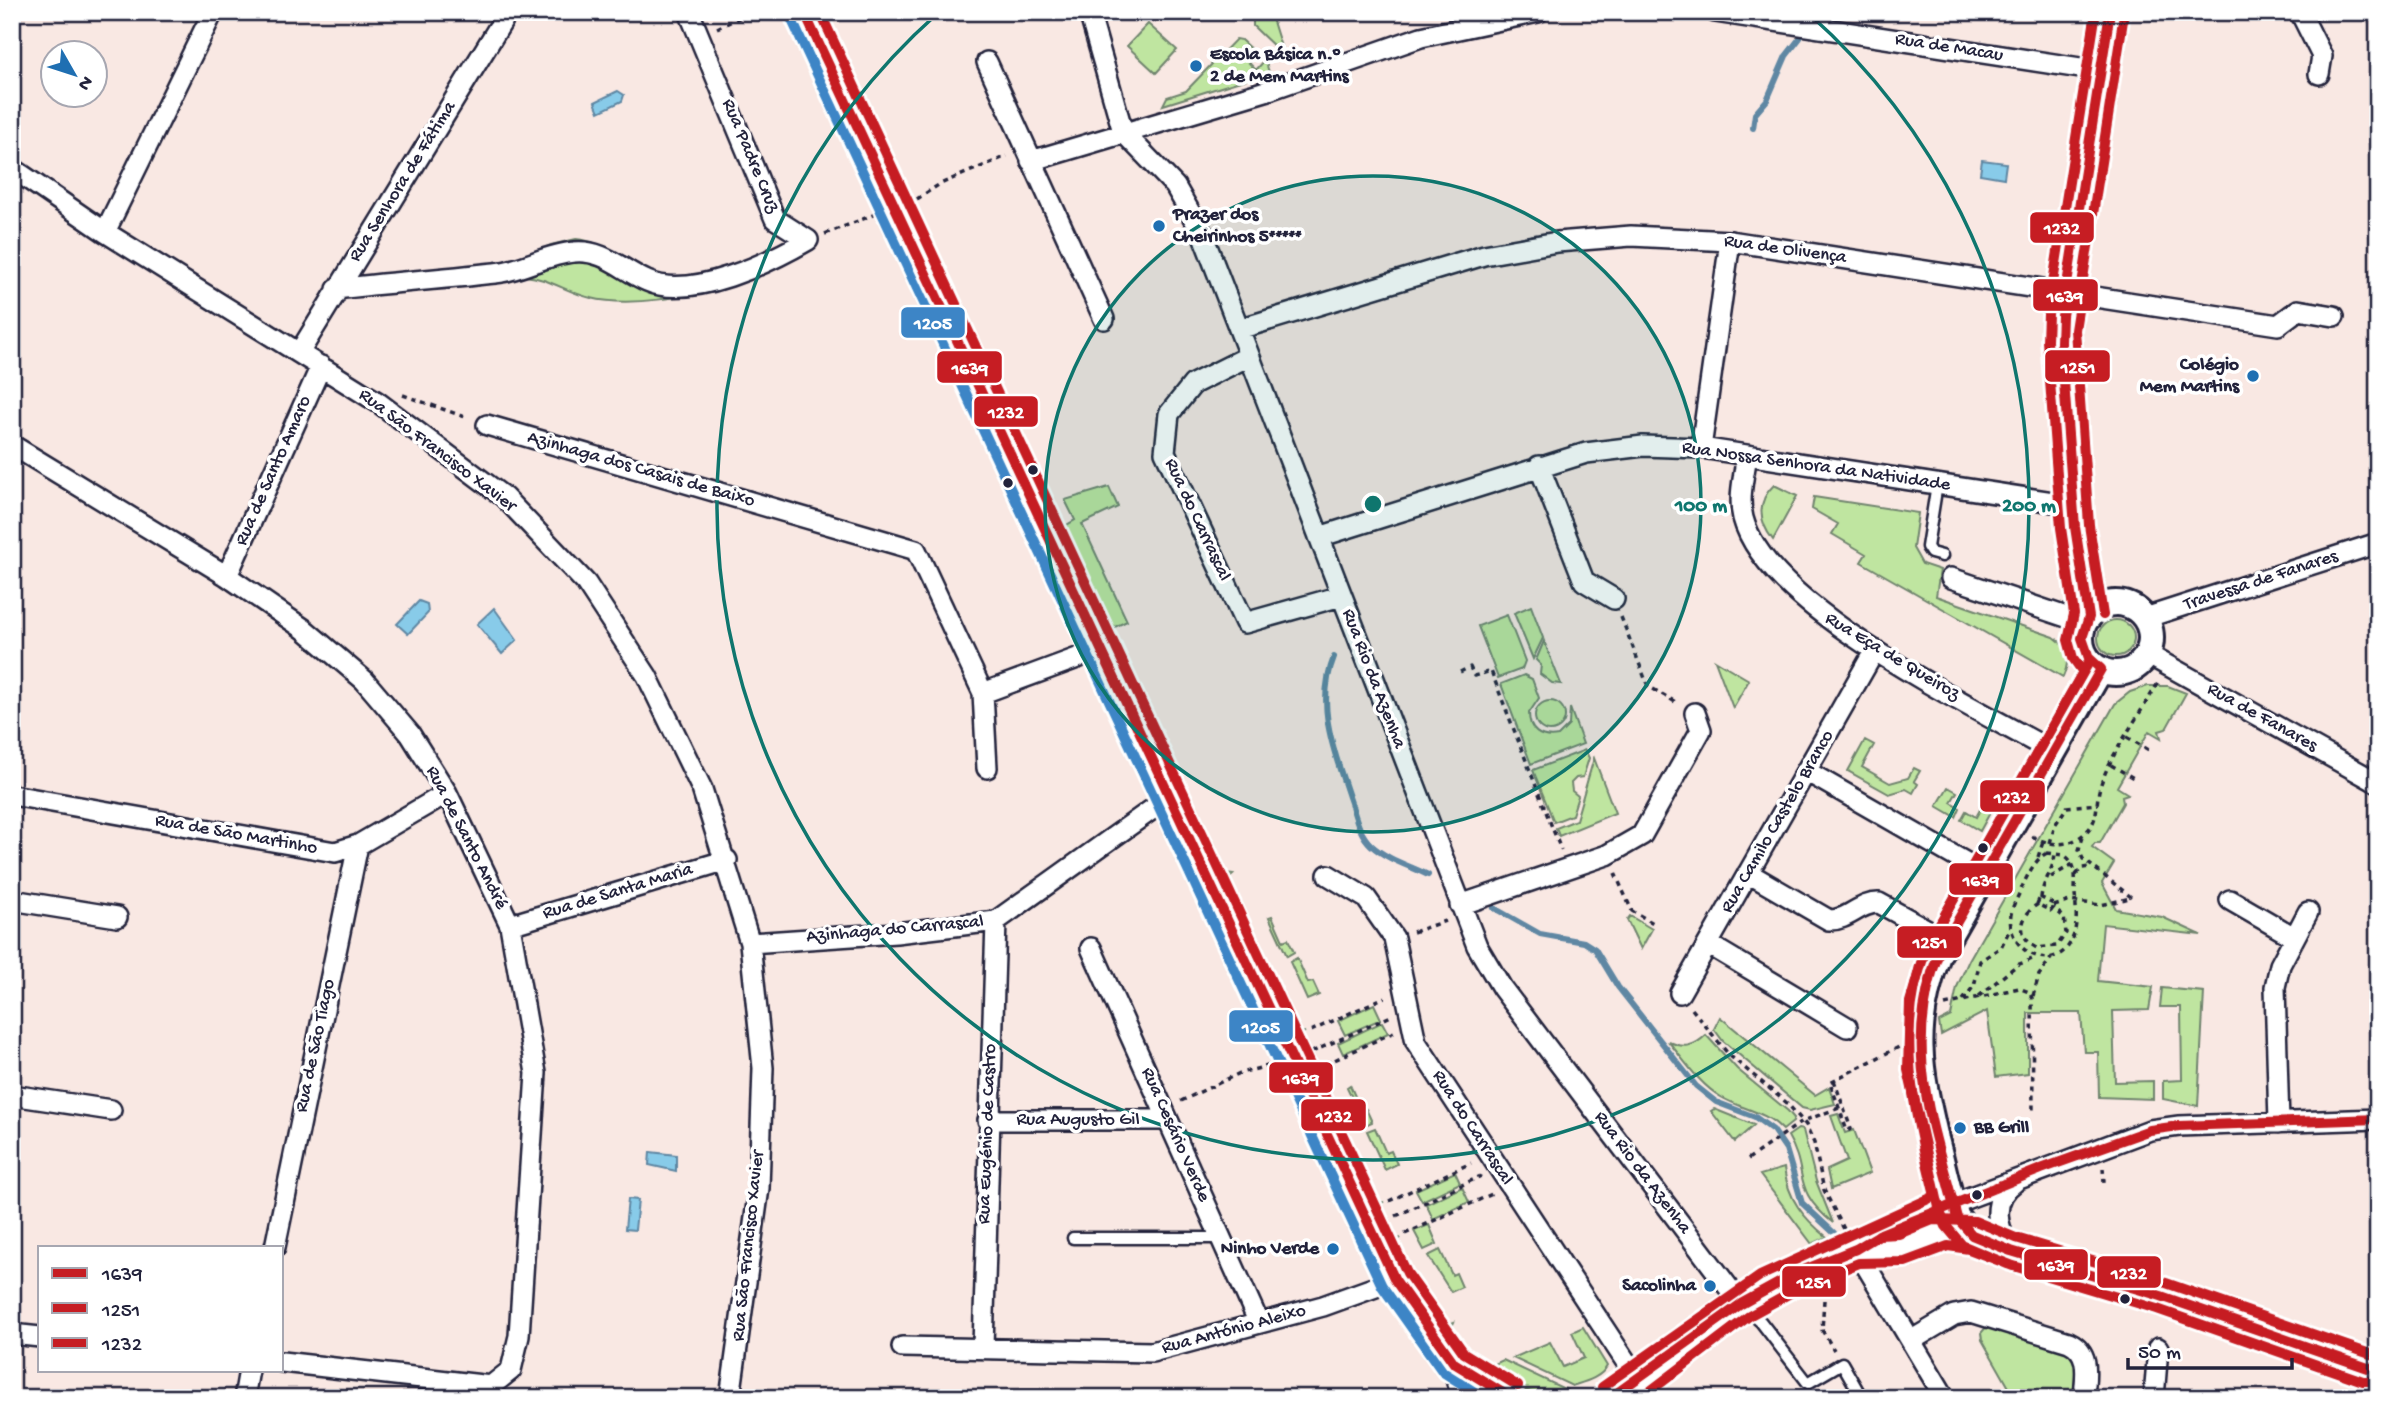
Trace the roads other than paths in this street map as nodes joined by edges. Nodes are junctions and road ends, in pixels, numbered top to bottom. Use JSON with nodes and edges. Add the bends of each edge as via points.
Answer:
{"nodes":[{"id":1,"x":213,"y":12,"type":"edge"},
{"id":2,"x":508,"y":12,"type":"edge"},
{"id":3,"x":689,"y":12,"type":"edge"},
{"id":4,"x":804,"y":12,"type":"edge"},
{"id":5,"x":1089,"y":12,"type":"edge"},
{"id":6,"x":1538,"y":12,"type":"edge"},
{"id":7,"x":1715,"y":12,"type":"edge"},
{"id":8,"x":2110,"y":12,"type":"edge"},
{"id":9,"x":2300,"y":12,"type":"edge"},
{"id":10,"x":1748,"y":15,"type":"edge"},
{"id":11,"x":1809,"y":19,"type":"edge"},
{"id":12,"x":987,"y":62,"type":"dead end"},
{"id":13,"x":2100,"y":71,"type":"junction"},
{"id":14,"x":2319,"y":74,"type":"dead end"},
{"id":15,"x":1123,"y":132,"type":"junction"},
{"id":16,"x":1028,"y":154,"type":"junction"},
{"id":17,"x":12,"y":168,"type":"edge"},
{"id":18,"x":106,"y":232,"type":"junction"},
{"id":19,"x":1730,"y":241,"type":"junction"},
{"id":20,"x":337,"y":289,"type":"junction"},
{"id":21,"x":2066,"y":292,"type":"junction"},
{"id":22,"x":2334,"y":316,"type":"dead end"},
{"id":23,"x":1104,"y":320,"type":"dead end"},
{"id":24,"x":1239,"y":329,"type":"junction"},
{"id":25,"x":299,"y":353,"type":"junction"},
{"id":26,"x":1249,"y":356,"type":"junction"},
{"id":27,"x":321,"y":366,"type":"junction"},
{"id":28,"x":487,"y":425,"type":"road end"},
{"id":29,"x":13,"y":445,"type":"edge"},
{"id":30,"x":1701,"y":448,"type":"junction"},
{"id":31,"x":1747,"y":455,"type":"junction"},
{"id":32,"x":1539,"y":466,"type":"junction"},
{"id":33,"x":1937,"y":484,"type":"junction"},
{"id":34,"x":2073,"y":505,"type":"junction"},
{"id":35,"x":1319,"y":537,"type":"junction"},
{"id":36,"x":2378,"y":544,"type":"edge"},
{"id":37,"x":1942,"y":556,"type":"dead end"},
{"id":38,"x":2081,"y":560,"type":"junction"},
{"id":39,"x":227,"y":576,"type":"junction"},
{"id":40,"x":1951,"y":578,"type":"dead end"},
{"id":41,"x":1341,"y":596,"type":"junction"},
{"id":42,"x":1614,"y":599,"type":"road end"},
{"id":43,"x":2136,"y":611,"type":"junction"},
{"id":44,"x":2086,"y":620,"type":"junction"},
{"id":45,"x":1100,"y":650,"type":"junction"},
{"id":46,"x":1875,"y":650,"type":"junction"},
{"id":47,"x":2157,"y":660,"type":"junction"},
{"id":48,"x":2101,"y":669,"type":"junction"},
{"id":49,"x":983,"y":693,"type":"junction"},
{"id":50,"x":1695,"y":713,"type":"road end"},
{"id":51,"x":2053,"y":752,"type":"junction"},
{"id":52,"x":987,"y":768,"type":"dead end"},
{"id":53,"x":1807,"y":771,"type":"junction"},
{"id":54,"x":2378,"y":783,"type":"edge"},
{"id":55,"x":447,"y":793,"type":"junction"},
{"id":56,"x":12,"y":795,"type":"edge"},
{"id":57,"x":1168,"y":798,"type":"junction"},
{"id":58,"x":358,"y":845,"type":"junction"},
{"id":59,"x":727,"y":860,"type":"junction"},
{"id":60,"x":1748,"y":873,"type":"junction"},
{"id":61,"x":1984,"y":873,"type":"junction"},
{"id":62,"x":1328,"y":875,"type":"dead end"},
{"id":63,"x":12,"y":900,"type":"edge"},
{"id":64,"x":2230,"y":900,"type":"dead end"},
{"id":65,"x":1462,"y":910,"type":"junction"},
{"id":66,"x":2308,"y":912,"type":"dead end"},
{"id":67,"x":117,"y":917,"type":"dead end"},
{"id":68,"x":996,"y":922,"type":"junction"},
{"id":69,"x":510,"y":925,"type":"junction"},
{"id":70,"x":2294,"y":937,"type":"junction"},
{"id":71,"x":1946,"y":940,"type":"junction"},
{"id":72,"x":750,"y":943,"type":"junction"},
{"id":73,"x":1708,"y":944,"type":"junction"},
{"id":74,"x":1091,"y":948,"type":"dead end"},
{"id":75,"x":1680,"y":993,"type":"road end"},
{"id":76,"x":1847,"y":1027,"type":"dead end"},
{"id":77,"x":12,"y":1096,"type":"edge"},
{"id":78,"x":111,"y":1110,"type":"dead end"},
{"id":79,"x":988,"y":1119,"type":"junction"},
{"id":80,"x":2378,"y":1119,"type":"edge"},
{"id":81,"x":1168,"y":1120,"type":"junction"},
{"id":82,"x":2279,"y":1124,"type":"junction"},
{"id":83,"x":2019,"y":1179,"type":"junction"},
{"id":84,"x":1952,"y":1205,"type":"junction"},
{"id":85,"x":1972,"y":1235,"type":"junction"},
{"id":86,"x":1073,"y":1238,"type":"dead end"},
{"id":87,"x":1222,"y":1238,"type":"junction"},
{"id":88,"x":275,"y":1246,"type":"edge"},
{"id":89,"x":1856,"y":1249,"type":"junction"},
{"id":90,"x":2011,"y":1251,"type":"junction"},
{"id":91,"x":1395,"y":1280,"type":"junction"},
{"id":92,"x":1741,"y":1304,"type":"junction"},
{"id":93,"x":1259,"y":1323,"type":"junction"},
{"id":94,"x":12,"y":1334,"type":"edge"},
{"id":95,"x":38,"y":1337,"type":"edge"},
{"id":96,"x":1912,"y":1340,"type":"junction"},
{"id":97,"x":902,"y":1347,"type":"dead end"},
{"id":98,"x":983,"y":1347,"type":"junction"},
{"id":99,"x":2158,"y":1348,"type":"dead end"},
{"id":100,"x":284,"y":1362,"type":"edge"},
{"id":101,"x":1454,"y":1363,"type":"junction"},
{"id":102,"x":2378,"y":1367,"type":"edge"},
{"id":103,"x":249,"y":1372,"type":"edge"},
{"id":104,"x":1623,"y":1391,"type":"edge"},
{"id":105,"x":244,"y":1398,"type":"edge"},
{"id":106,"x":730,"y":1398,"type":"edge"},
{"id":107,"x":1465,"y":1398,"type":"edge"},
{"id":108,"x":1511,"y":1398,"type":"edge"},
{"id":109,"x":1862,"y":1398,"type":"edge"},
{"id":110,"x":1945,"y":1398,"type":"edge"},
{"id":111,"x":2084,"y":1398,"type":"edge"},
{"id":112,"x":2154,"y":1398,"type":"edge"}],
"edges":[{"from":1,"to":18,"type":"street"},
{"from":2,"to":20,"type":"street","name":"Rua Senhora de Fátima"},
{"from":3,"to":20,"type":"street","name":"Rua Padre Cruz","via":[[775,219],[808,240],[757,265],[693,285],[648,282],[587,251],[557,254],[506,271]]},
{"from":4,"to":45,"type":"street"},
{"from":5,"to":15,"type":"street","name":"Rua Rio da Azenha"},
{"from":6,"to":15,"type":"street","via":[[1422,37],[1269,90]]},
{"from":7,"to":10,"type":"street","name":"Rua de Macau"},
{"from":8,"to":13,"type":"street"},
{"from":9,"to":14,"type":"street","via":[[2322,56]]},
{"from":10,"to":11,"type":"street","name":"Rua de Macau"},
{"from":11,"to":13,"type":"street","name":"Rua de Macau"},
{"from":12,"to":16,"type":"street"},
{"from":13,"to":21,"type":"street"},
{"from":15,"to":16,"type":"street"},
{"from":15,"to":24,"type":"street","name":"Rua Rio da Azenha","via":[[1167,175],[1190,208]]},
{"from":16,"to":23,"type":"street"},
{"from":17,"to":18,"type":"street","name":"Rua São Francisco Xavier"},
{"from":18,"to":25,"type":"street","name":"Rua São Francisco Xavier"},
{"from":19,"to":21,"type":"street","name":"Rua de Olivença"},
{"from":19,"to":24,"type":"street","name":"Rua de Olivença","via":[[1618,236],[1508,249]]},
{"from":19,"to":30,"type":"street"},
{"from":20,"to":25,"type":"street","name":"Rua Senhora de Fátima"},
{"from":21,"to":22,"type":"street","name":"Rua de Olivença","via":[[2278,325],[2298,310]]},
{"from":21,"to":34,"type":"street","via":[[2061,342]]},
{"from":24,"to":26,"type":"street","name":"Rua Rio da Azenha"},
{"from":25,"to":27,"type":"street","name":"Rua São Francisco Xavier"},
{"from":26,"to":35,"type":"street","name":"Rua Rio da Azenha"},
{"from":26,"to":41,"type":"street","name":"Rua do Carrascal","via":[[1193,384],[1169,414],[1165,452],[1245,623]]},
{"from":27,"to":39,"type":"street","name":"Rua de Santo Amaro"},
{"from":27,"to":59,"type":"street","name":"Rua São Francisco Xavier","via":[[504,497],[586,583],[648,676],[702,789]]},
{"from":28,"to":49,"type":"street","name":"Azinhaga dos Casais de Baixo","via":[[916,550]]},
{"from":29,"to":39,"type":"street","name":"Rua de Santo André"},
{"from":30,"to":31,"type":"street","name":"Rua Nossa Senhora da Natividade"},
{"from":30,"to":32,"type":"street","name":"Rua Nossa Senhora da Natividade","via":[[1614,448]]},
{"from":31,"to":33,"type":"street","name":"Rua Nossa Senhora da Natividade"},
{"from":31,"to":46,"type":"street","name":"Rua Eça de Queiroz","via":[[1741,507],[1753,539],[1810,605]]},
{"from":32,"to":35,"type":"street","name":"Rua Nossa Senhora da Natividade"},
{"from":32,"to":42,"type":"street","via":[[1584,581]]},
{"from":33,"to":34,"type":"street","name":"Rua Nossa Senhora da Natividade"},
{"from":33,"to":37,"type":"lane","via":[[1927,547],[1933,555]]},
{"from":34,"to":38,"type":"street"},
{"from":35,"to":41,"type":"street","name":"Rua Rio da Azenha"},
{"from":36,"to":43,"type":"street","name":"Travessa de Fanares"},
{"from":38,"to":43,"type":"street","via":[[2113,597]]},
{"from":38,"to":44,"type":"street"},
{"from":39,"to":55,"type":"street","name":"Rua de Santo André","via":[[304,629],[364,680],[410,734]]},
{"from":40,"to":44,"type":"street"},
{"from":41,"to":65,"type":"street","name":"Rua Rio da Azenha"},
{"from":43,"to":44,"type":"street","via":[[2106,604]]},
{"from":43,"to":47,"type":"street"},
{"from":44,"to":48,"type":"street","via":[[2083,649]]},
{"from":45,"to":49,"type":"street"},
{"from":45,"to":57,"type":"street"},
{"from":46,"to":51,"type":"street","name":"Rua Eça de Queiroz"},
{"from":46,"to":53,"type":"street","name":"Rua Camilo Castelo Branco"},
{"from":47,"to":48,"type":"street","via":[[2127,671]]},
{"from":47,"to":54,"type":"street","name":"Rua de Fanares"},
{"from":48,"to":51,"type":"street"},
{"from":49,"to":52,"type":"street"},
{"from":50,"to":65,"type":"street","via":[[1701,730],[1642,835],[1607,855]]},
{"from":51,"to":61,"type":"street"},
{"from":53,"to":60,"type":"street","name":"Rua Camilo Castelo Branco"},
{"from":53,"to":61,"type":"street"},
{"from":55,"to":58,"type":"street","name":"Rua de São Martinho"},
{"from":55,"to":69,"type":"street","name":"Rua de Santo André"},
{"from":56,"to":58,"type":"street","name":"Rua de São Martinho","via":[[335,852]]},
{"from":57,"to":68,"type":"street","name":"Azinhaga do Carrascal"},
{"from":57,"to":91,"type":"street"},
{"from":58,"to":88,"type":"street","name":"Rua de São Tiago"},
{"from":59,"to":69,"type":"street","name":"Rua de Santa Maria"},
{"from":59,"to":72,"type":"street","name":"Rua São Francisco Xavier"},
{"from":60,"to":71,"type":"street","via":[[1829,920],[1880,903]]},
{"from":60,"to":73,"type":"street","name":"Rua Camilo Castelo Branco"},
{"from":61,"to":71,"type":"street"},
{"from":62,"to":104,"type":"street","name":"Rua do Carrascal","via":[[1366,898],[1394,937],[1416,1042],[1498,1168]]},
{"from":63,"to":67,"type":"street"},
{"from":64,"to":70,"type":"street"},
{"from":65,"to":92,"type":"street","name":"Rua Rio da Azenha","via":[[1484,961],[1502,988]]},
{"from":66,"to":70,"type":"street"},
{"from":68,"to":72,"type":"street","name":"Azinhaga do Carrascal"},
{"from":68,"to":79,"type":"street","name":"Rua Eugénio de Castro"},
{"from":69,"to":100,"type":"street","name":"Rua de Santo André","via":[[536,1073],[519,1336],[511,1370],[491,1385]]},
{"from":70,"to":82,"type":"street","via":[[2275,986]]},
{"from":71,"to":84,"type":"street","via":[[1927,984],[1919,1036],[1921,1076]]},
{"from":72,"to":106,"type":"street","name":"Rua São Francisco Xavier","via":[[763,1068],[759,1188]]},
{"from":73,"to":75,"type":"street","name":"Rua Camilo Castelo Branco"},
{"from":73,"to":76,"type":"street"},
{"from":74,"to":81,"type":"street","name":"Rua Cesário Verde"},
{"from":77,"to":78,"type":"street"},
{"from":79,"to":81,"type":"street","name":"Rua Augusto Gil"},
{"from":79,"to":98,"type":"street","name":"Rua Eugénio de Castro"},
{"from":80,"to":82,"type":"street"},
{"from":81,"to":87,"type":"street","name":"Rua Cesário Verde"},
{"from":82,"to":83,"type":"street","via":[[2150,1130]]},
{"from":83,"to":84,"type":"street"},
{"from":83,"to":90,"type":"street","via":[[2004,1192],[1997,1212]]},
{"from":84,"to":85,"type":"street"},
{"from":84,"to":89,"type":"street"},
{"from":85,"to":89,"type":"street","via":[[1946,1232],[1902,1248]]},
{"from":85,"to":90,"type":"street"},
{"from":86,"to":87,"type":"lane"},
{"from":87,"to":93,"type":"street","name":"Rua Cesário Verde"},
{"from":89,"to":92,"type":"street","via":[[1799,1272]]},
{"from":89,"to":96,"type":"street"},
{"from":90,"to":102,"type":"street","via":[[2161,1296],[2368,1368]]},
{"from":91,"to":93,"type":"street","name":"Rua António Aleixo"},
{"from":91,"to":101,"type":"street"},
{"from":92,"to":104,"type":"street"},
{"from":92,"to":109,"type":"lane","via":[[1761,1322],[1808,1383],[1842,1363]]},
{"from":93,"to":98,"type":"street","name":"Rua António Aleixo","via":[[1152,1352]]},
{"from":94,"to":95,"type":"street"},
{"from":96,"to":110,"type":"street"},
{"from":96,"to":111,"type":"street","via":[[1954,1315],[1971,1312],[2057,1338],[2075,1345],[2084,1355]]},
{"from":97,"to":98,"type":"street","name":"Rua António Aleixo"},
{"from":99,"to":112,"type":"street"},
{"from":101,"to":107,"type":"street"},
{"from":101,"to":108,"type":"street"},
{"from":103,"to":105,"type":"street"}]}
